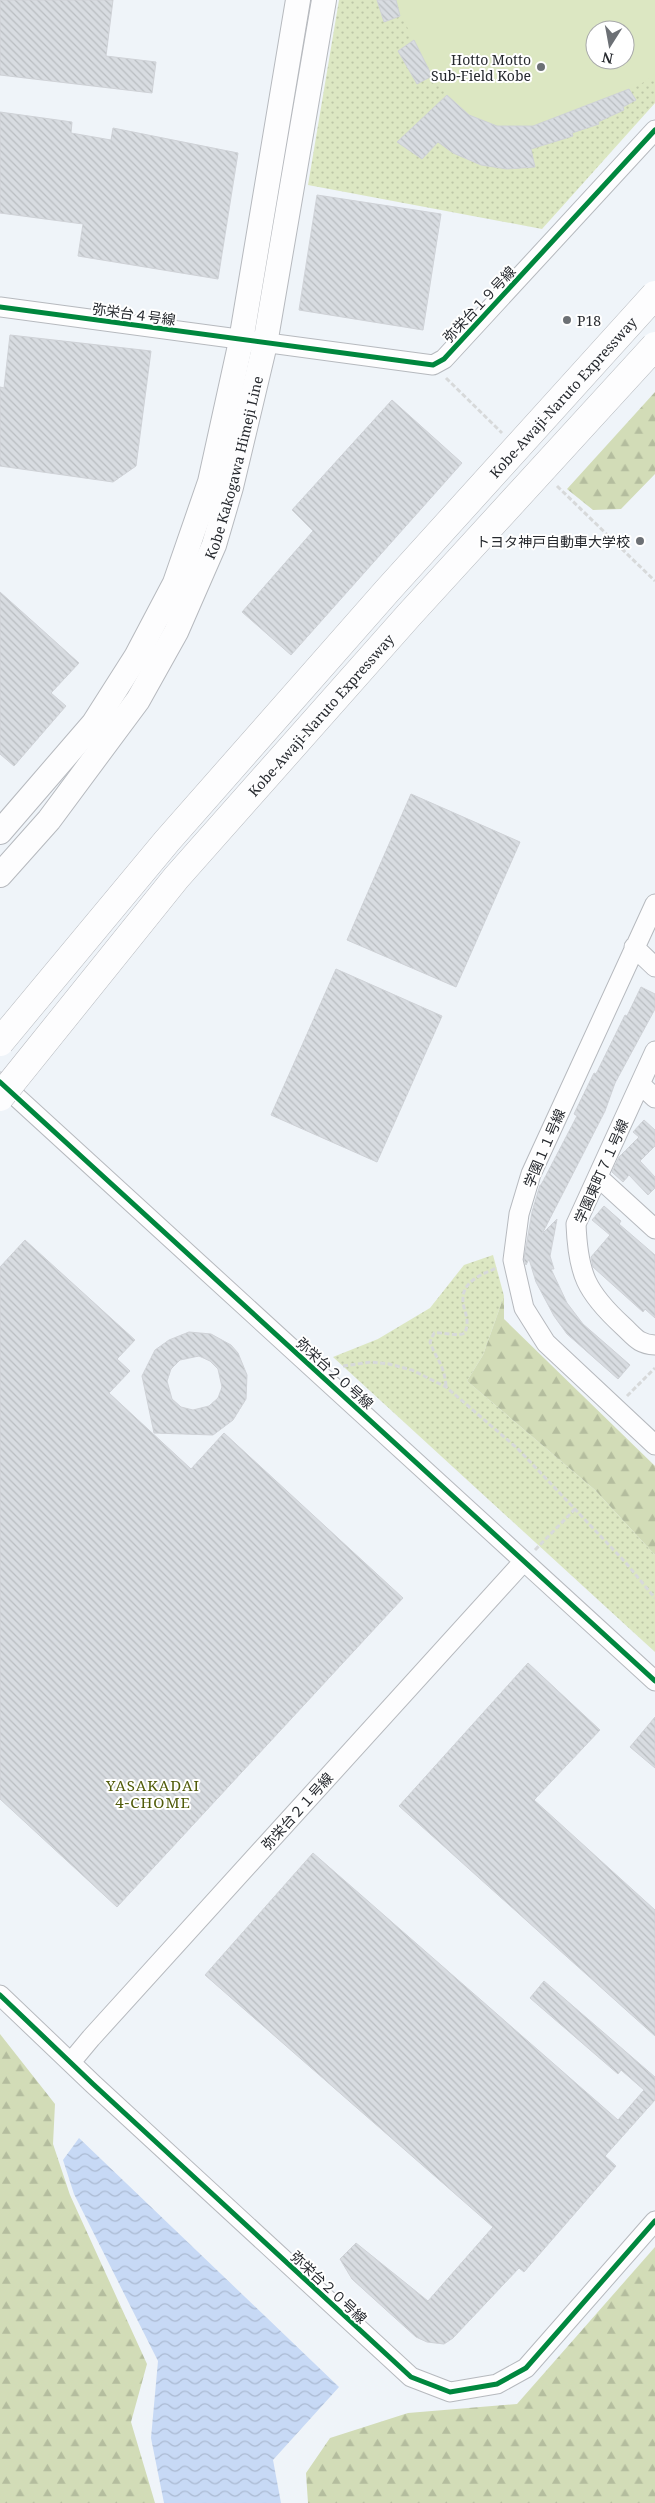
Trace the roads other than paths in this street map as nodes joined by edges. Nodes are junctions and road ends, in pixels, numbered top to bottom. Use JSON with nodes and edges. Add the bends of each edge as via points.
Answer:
{"nodes":[{"id":1,"x":298,"y":0,"type":"edge"},
{"id":2,"x":324,"y":0,"type":"edge"},
{"id":3,"x":655,"y":130,"type":"edge"},
{"id":4,"x":655,"y":295,"type":"edge"},
{"id":5,"x":0,"y":307,"type":"edge"},
{"id":6,"x":241,"y":341,"type":"junction"},
{"id":7,"x":265,"y":344,"type":"junction"},
{"id":8,"x":655,"y":346,"type":"edge"},
{"id":9,"x":0,"y":832,"type":"edge"},
{"id":10,"x":0,"y":875,"type":"edge"},
{"id":11,"x":655,"y":904,"type":"edge"},
{"id":12,"x":634,"y":947,"type":"junction"},
{"id":13,"x":655,"y":967,"type":"edge"},
{"id":14,"x":0,"y":1042,"type":"edge"},
{"id":15,"x":655,"y":1050,"type":"edge"},
{"id":16,"x":0,"y":1082,"type":"edge"},
{"id":17,"x":640,"y":1084,"type":"junction"},
{"id":18,"x":0,"y":1097,"type":"edge"},
{"id":19,"x":655,"y":1098,"type":"edge"},
{"id":20,"x":598,"y":1177,"type":"junction"},
{"id":21,"x":655,"y":1229,"type":"edge"},
{"id":22,"x":655,"y":1345,"type":"edge"},
{"id":23,"x":655,"y":1446,"type":"edge"},
{"id":24,"x":524,"y":1561,"type":"junction"},
{"id":25,"x":655,"y":1681,"type":"edge"},
{"id":26,"x":0,"y":1995,"type":"edge"},
{"id":27,"x":71,"y":2062,"type":"junction"},
{"id":28,"x":655,"y":2221,"type":"edge"}],
"edges":[{"from":1,"to":6,"type":"main road","name":"Kobe Kakogawa Himeji Line"},
{"from":2,"to":7,"type":"main road","name":"Kobe Kakogawa Himeji Line"},
{"from":3,"to":7,"type":"street","name":"弥栄台１９号線","via":[[444,359],[433,365]]},
{"from":4,"to":14,"type":"highway","name":"Kobe-Awaji-Naruto Expressway","bridge":true,"via":[[199,804]]},
{"from":5,"to":6,"type":"street","name":"弥栄台４号線"},
{"from":6,"to":7,"type":"street","name":"弥栄台４号線"},
{"from":6,"to":9,"type":"main road","name":"Kobe Kakogawa Himeji Line","via":[[210,482],[175,583],[136,657],[94,723]]},
{"from":7,"to":10,"type":"main road","name":"Kobe Kakogawa Himeji Line","via":[[214,545],[176,632],[138,700],[48,820]]},
{"from":8,"to":18,"type":"highway","name":"Kobe-Awaji-Naruto Expressway","bridge":true,"via":[[409,615],[176,878]]},
{"from":11,"to":12,"type":"street","name":"学園１１号線"},
{"from":12,"to":13,"type":"street"},
{"from":12,"to":23,"type":"street","name":"学園１１号線","via":[[531,1174],[520,1214],[513,1260],[524,1308],[546,1343]]},
{"from":15,"to":17,"type":"street","name":"学園東町７１号線"},
{"from":16,"to":24,"type":"street","name":"弥栄台２０号線"},
{"from":17,"to":19,"type":"street"},
{"from":17,"to":20,"type":"street","name":"学園東町７１号線"},
{"from":20,"to":21,"type":"street"},
{"from":20,"to":22,"type":"street","name":"学園東町７１号線","via":[[576,1224],[583,1277],[598,1304],[642,1344]]},
{"from":24,"to":25,"type":"street","name":"弥栄台２０号線"},
{"from":24,"to":27,"type":"street","name":"弥栄台２１号線"},
{"from":26,"to":27,"type":"street","name":"弥栄台２０号線"},
{"from":27,"to":28,"type":"street","name":"弥栄台２０号線","via":[[410,2377],[450,2392],[497,2384],[526,2368]]}]}
